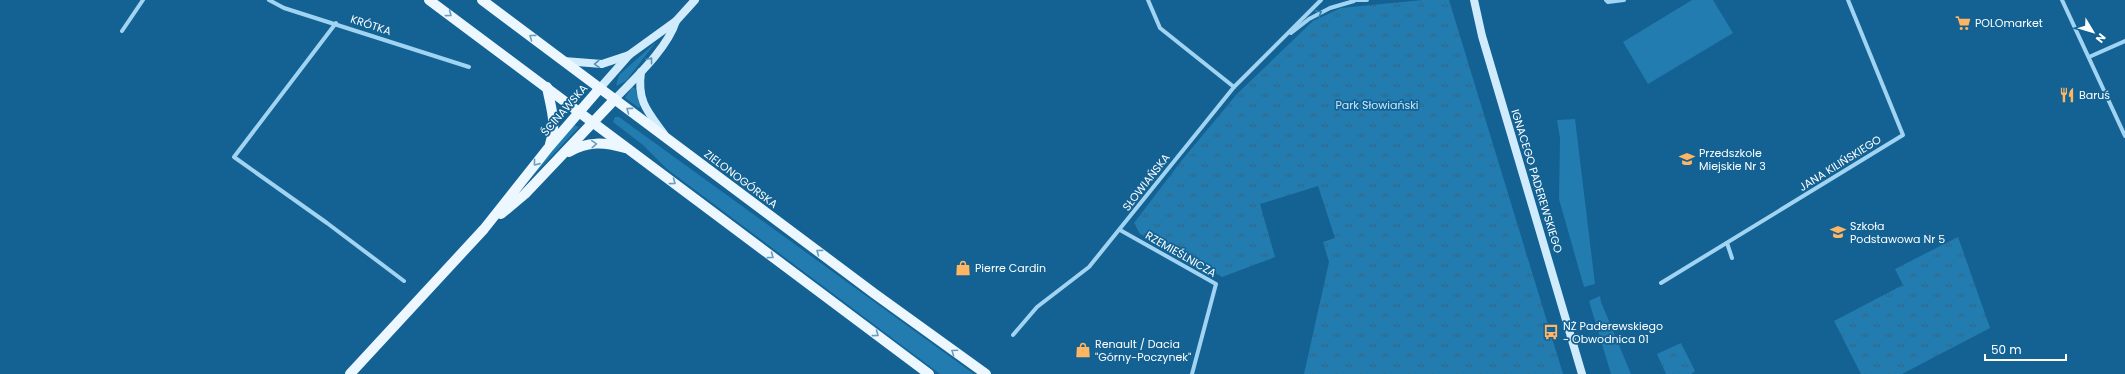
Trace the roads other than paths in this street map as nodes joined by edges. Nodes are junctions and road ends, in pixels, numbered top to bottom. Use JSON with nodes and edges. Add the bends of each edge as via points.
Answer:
{"nodes":[{"id":1,"x":143,"y":0,"type":"edge"},
{"id":2,"x":269,"y":0,"type":"edge"},
{"id":3,"x":429,"y":0,"type":"edge"},
{"id":4,"x":482,"y":0,"type":"edge"},
{"id":5,"x":695,"y":0,"type":"edge"},
{"id":6,"x":1148,"y":0,"type":"edge"},
{"id":7,"x":1321,"y":0,"type":"edge"},
{"id":8,"x":1354,"y":0,"type":"edge"},
{"id":9,"x":1367,"y":0,"type":"edge"},
{"id":10,"x":1474,"y":0,"type":"edge"},
{"id":11,"x":1606,"y":0,"type":"edge"},
{"id":12,"x":1624,"y":0,"type":"edge"},
{"id":13,"x":1848,"y":0,"type":"edge"},
{"id":14,"x":2062,"y":0,"type":"edge"},
{"id":15,"x":676,"y":21,"type":"junction"},
{"id":16,"x":336,"y":23,"type":"junction"},
{"id":17,"x":122,"y":31,"type":"dead end"},
{"id":18,"x":1288,"y":35,"type":"junction"},
{"id":19,"x":2125,"y":41,"type":"edge"},
{"id":20,"x":629,"y":55,"type":"junction"},
{"id":21,"x":2089,"y":57,"type":"junction"},
{"id":22,"x":563,"y":60,"type":"junction"},
{"id":23,"x":469,"y":67,"type":"dead end"},
{"id":24,"x":641,"y":72,"type":"junction"},
{"id":25,"x":547,"y":87,"type":"junction"},
{"id":26,"x":1234,"y":87,"type":"junction"},
{"id":27,"x":600,"y":88,"type":"junction"},
{"id":28,"x":615,"y":99,"type":"junction"},
{"id":29,"x":580,"y":112,"type":"junction"},
{"id":30,"x":594,"y":122,"type":"junction"},
{"id":31,"x":2125,"y":136,"type":"edge"},
{"id":32,"x":666,"y":138,"type":"junction"},
{"id":33,"x":549,"y":147,"type":"junction"},
{"id":34,"x":630,"y":150,"type":"junction"},
{"id":35,"x":561,"y":157,"type":"junction"},
{"id":36,"x":484,"y":229,"type":"junction"},
{"id":37,"x":1120,"y":230,"type":"junction"},
{"id":38,"x":1727,"y":243,"type":"junction"},
{"id":39,"x":1732,"y":258,"type":"dead end"},
{"id":40,"x":404,"y":281,"type":"dead end"},
{"id":41,"x":1661,"y":283,"type":"dead end"},
{"id":42,"x":1013,"y":336,"type":"dead end"},
{"id":43,"x":1583,"y":372,"type":"edge"},
{"id":44,"x":350,"y":374,"type":"edge"},
{"id":45,"x":929,"y":374,"type":"edge"},
{"id":46,"x":986,"y":374,"type":"edge"},
{"id":47,"x":1192,"y":374,"type":"edge"}],
"edges":[{"from":1,"to":17,"type":"street"},
{"from":2,"to":16,"type":"street","name":"KRÓTKA","via":[[284,8]]},
{"from":3,"to":25,"type":"main road","one_way":true},
{"from":22,"to":4,"type":"main road","name":"ZIELONOGÓRSKA","one_way":true},
{"from":5,"to":15,"type":"street","name":"ŚCINAWSKA"},
{"from":6,"to":26,"type":"street","via":[[1160,28]]},
{"from":7,"to":18,"type":"street","via":[[1298,21]]},
{"from":8,"to":9,"type":"street"},
{"from":18,"to":8,"type":"street","one_way":true,"via":[[1318,14]]},
{"from":10,"to":43,"type":"street","name":"IGNACEGO PADEREWSKIEGO","via":[[1490,64]]},
{"from":11,"to":12,"type":"street"},
{"from":13,"to":38,"type":"street","name":"JANA KILIŃSKIEGO","via":[[1903,135]]},
{"from":14,"to":21,"type":"street"},
{"from":15,"to":20,"type":"street","name":"ŚCINAWSKA"},
{"from":24,"to":15,"type":"street","name":"ŚCINAWSKA","one_way":true,"via":[[672,32]]},
{"from":16,"to":23,"type":"street","name":"KRÓTKA"},
{"from":16,"to":40,"type":"street","via":[[234,157],[327,222]]},
{"from":18,"to":26,"type":"street","name":"SŁOWIAŃSKA"},
{"from":19,"to":21,"type":"street"},
{"from":20,"to":22,"type":"street","one_way":true,"via":[[602,64]]},
{"from":20,"to":27,"type":"street","name":"ŚCINAWSKA"},
{"from":21,"to":31,"type":"street"},
{"from":22,"to":27,"type":"main road","name":"ZIELONOGÓRSKA"},
{"from":24,"to":28,"type":"street","name":"ŚCINAWSKA"},
{"from":24,"to":32,"type":"street","via":[[639,87],[644,106]]},
{"from":25,"to":29,"type":"main road"},
{"from":25,"to":33,"type":"main road","via":[[554,117]]},
{"from":26,"to":37,"type":"street","name":"SŁOWIAŃSKA"},
{"from":27,"to":28,"type":"main road","name":"ZIELONOGÓRSKA"},
{"from":27,"to":29,"type":"main road","name":"ŚCINAWSKA"},
{"from":28,"to":30,"type":"main road","name":"ŚCINAWSKA"},
{"from":32,"to":28,"type":"main road","name":"ZIELONOGÓRSKA","one_way":true},
{"from":29,"to":30,"type":"main road"},
{"from":29,"to":33,"type":"main road","name":"ŚCINAWSKA"},
{"from":30,"to":34,"type":"main road"},
{"from":30,"to":35,"type":"main road","name":"ŚCINAWSKA"},
{"from":46,"to":32,"type":"main road","name":"ZIELONOGÓRSKA","one_way":true},
{"from":33,"to":36,"type":"main road","name":"ŚCINAWSKA","one_way":true},
{"from":35,"to":34,"type":"main road","one_way":true,"via":[[585,144],[606,143]]},
{"from":34,"to":45,"type":"main road","one_way":true},
{"from":35,"to":36,"type":"main road","name":"ŚCINAWSKA","via":[[525,194]]},
{"from":36,"to":44,"type":"main road","name":"ŚCINAWSKA"},
{"from":37,"to":42,"type":"street","name":"SŁOWIAŃSKA","via":[[1090,267],[1037,307]]},
{"from":37,"to":47,"type":"street","name":"RZEMIEŚLNICZA","via":[[1216,284]]},
{"from":38,"to":39,"type":"street"},
{"from":38,"to":41,"type":"street","name":"JANA KILIŃSKIEGO"}]}
